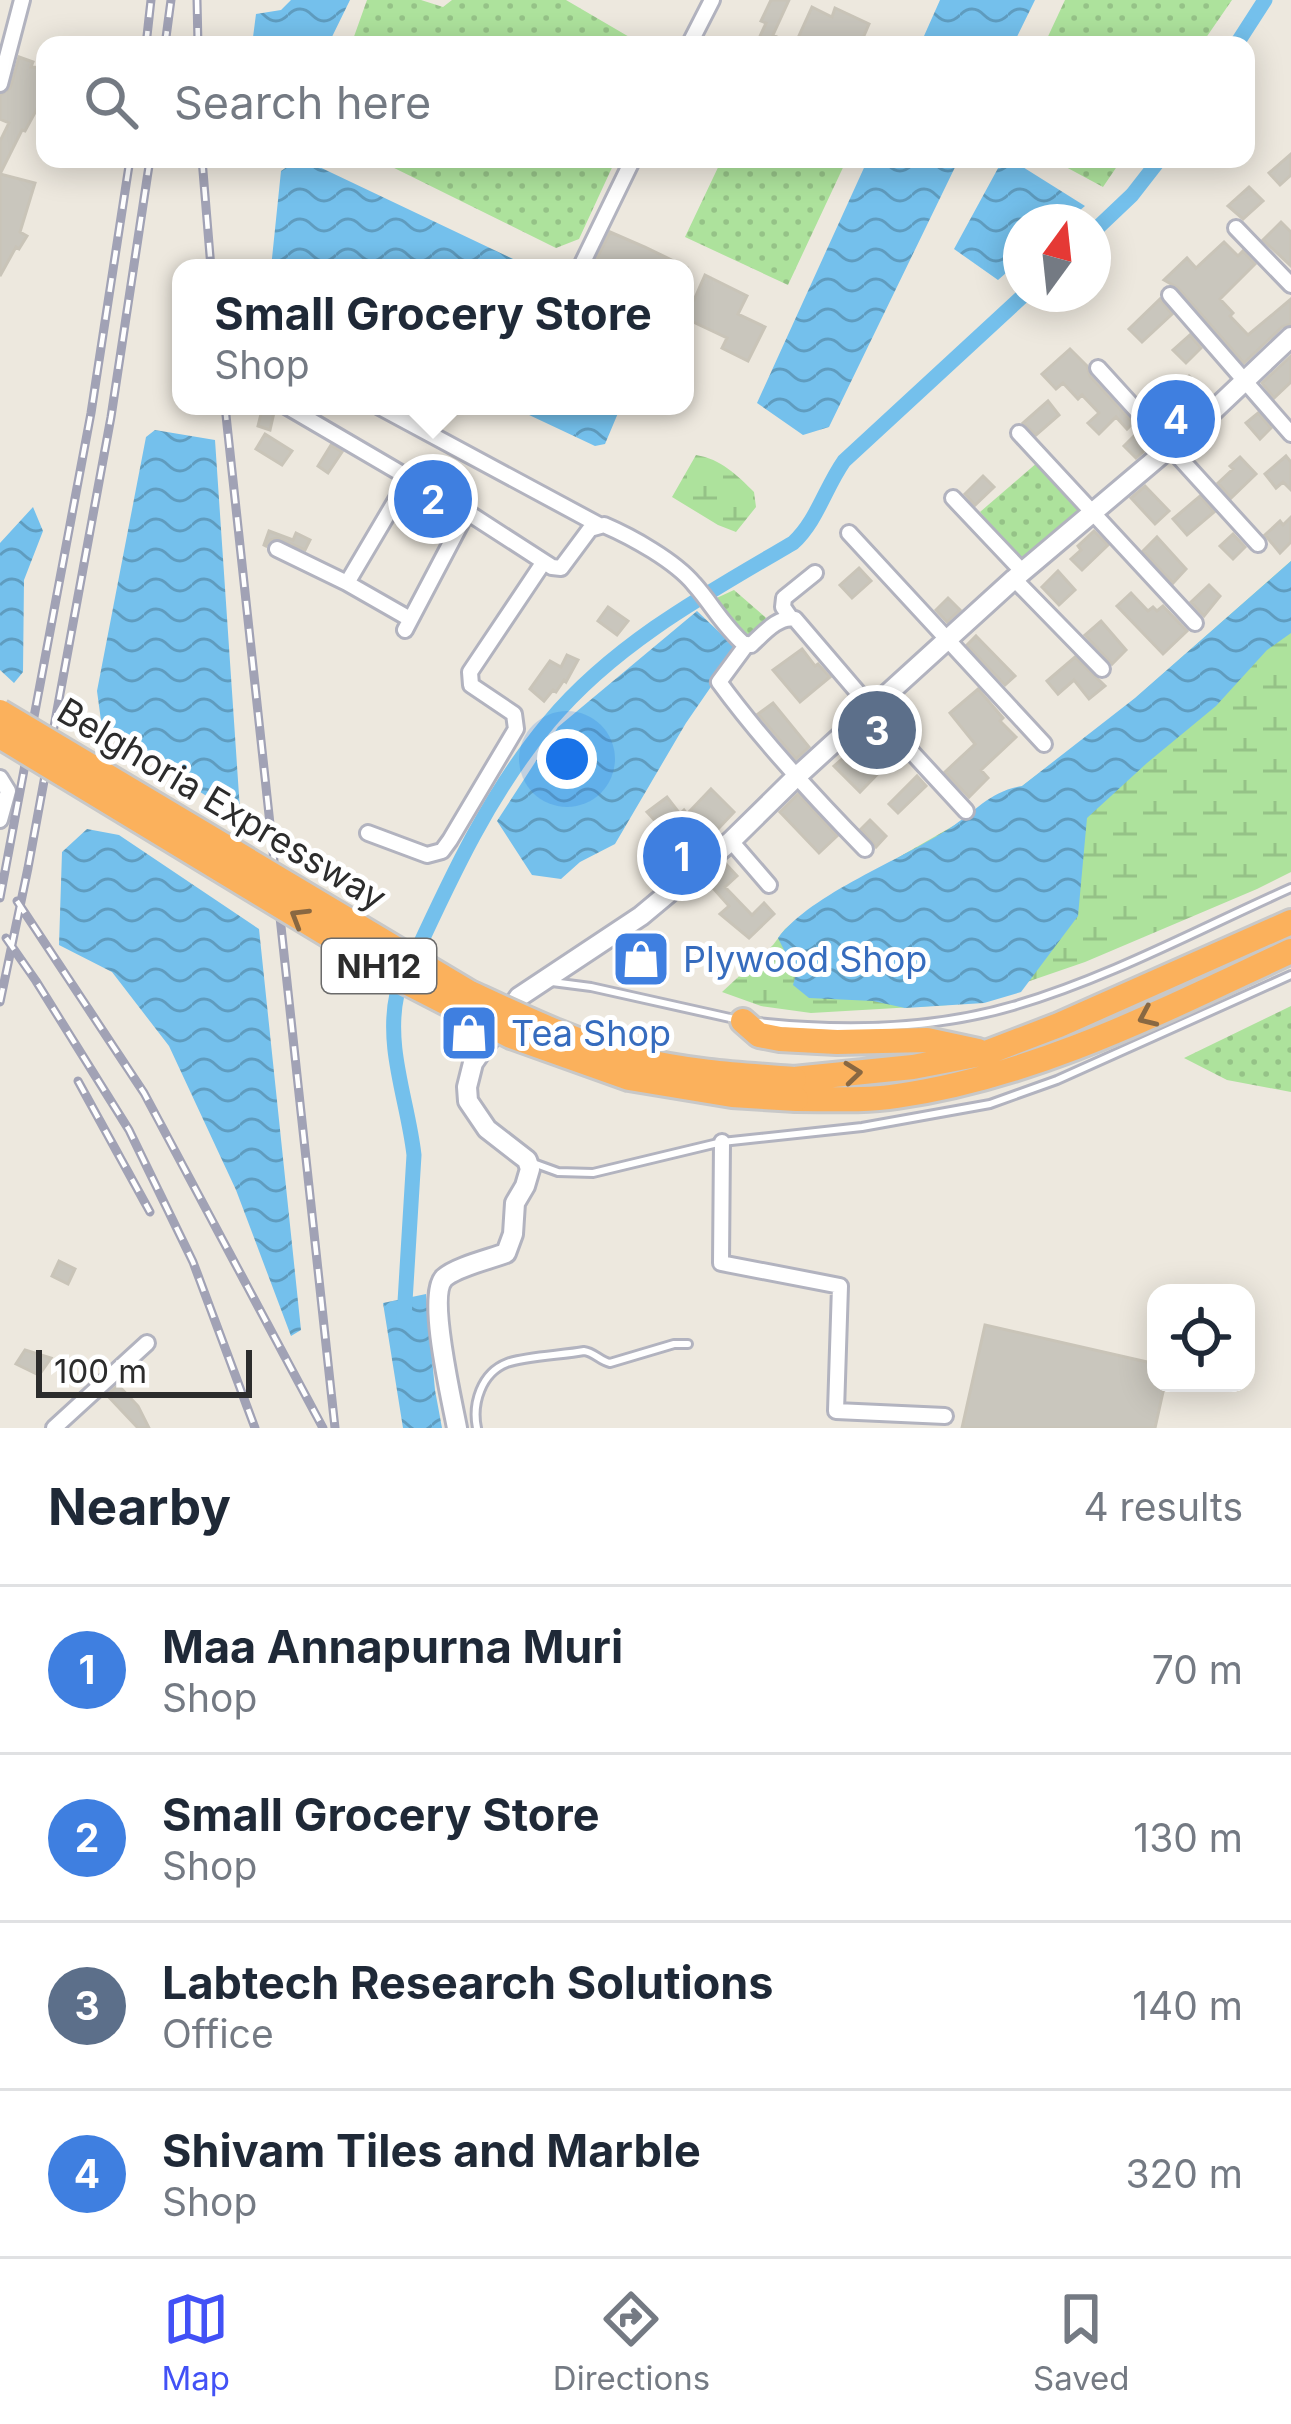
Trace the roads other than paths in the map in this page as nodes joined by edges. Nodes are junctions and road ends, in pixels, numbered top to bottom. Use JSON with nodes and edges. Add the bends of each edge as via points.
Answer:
{"nodes":[{"id":1,"x":22,"y":0,"type":"edge"},
{"id":2,"x":712,"y":0,"type":"edge"},
{"id":3,"x":694,"y":36,"type":"edge"},
{"id":4,"x":0,"y":84,"type":"edge"},
{"id":5,"x":629,"y":168,"type":"edge"},
{"id":6,"x":1236,"y":228,"type":"dead end"},
{"id":7,"x":584,"y":259,"type":"edge"},
{"id":8,"x":1291,"y":285,"type":"edge"},
{"id":9,"x":1170,"y":296,"type":"dead end"},
{"id":10,"x":1291,"y":337,"type":"edge"},
{"id":11,"x":1099,"y":368,"type":"dead end"},
{"id":12,"x":1245,"y":379,"type":"junction"},
{"id":13,"x":301,"y":415,"type":"edge"},
{"id":14,"x":394,"y":415,"type":"edge"},
{"id":15,"x":1019,"y":433,"type":"dead end"},
{"id":16,"x":1291,"y":434,"type":"edge"},
{"id":17,"x":1171,"y":446,"type":"junction"},
{"id":18,"x":409,"y":478,"type":"junction"},
{"id":19,"x":953,"y":498,"type":"dead end"},
{"id":20,"x":467,"y":512,"type":"junction"},
{"id":21,"x":1090,"y":512,"type":"junction"},
{"id":22,"x":599,"y":526,"type":"junction"},
{"id":23,"x":849,"y":532,"type":"dead end"},
{"id":24,"x":1258,"y":544,"type":"dead end"},
{"id":25,"x":278,"y":549,"type":"dead end"},
{"id":26,"x":543,"y":562,"type":"junction"},
{"id":27,"x":815,"y":573,"type":"dead end"},
{"id":28,"x":1018,"y":575,"type":"junction"},
{"id":29,"x":347,"y":583,"type":"junction"},
{"id":30,"x":790,"y":617,"type":"junction"},
{"id":31,"x":1195,"y":623,"type":"dead end"},
{"id":32,"x":949,"y":638,"type":"junction"},
{"id":33,"x":747,"y":644,"type":"junction"},
{"id":34,"x":1102,"y":669,"type":"dead end"},
{"id":35,"x":872,"y":709,"type":"junction"},
{"id":36,"x":0,"y":712,"type":"edge"},
{"id":37,"x":0,"y":736,"type":"edge"},
{"id":38,"x":1045,"y":744,"type":"dead end"},
{"id":39,"x":0,"y":778,"type":"edge"},
{"id":40,"x":795,"y":778,"type":"junction"},
{"id":41,"x":966,"y":811,"type":"dead end"},
{"id":42,"x":0,"y":820,"type":"edge"},
{"id":43,"x":368,"y":833,"type":"dead end"},
{"id":44,"x":731,"y":841,"type":"junction"},
{"id":45,"x":865,"y":849,"type":"dead end"},
{"id":46,"x":769,"y":885,"type":"dead end"},
{"id":47,"x":1291,"y":888,"type":"edge"},
{"id":48,"x":1291,"y":922,"type":"edge"},
{"id":49,"x":1291,"y":951,"type":"edge"},
{"id":50,"x":1221,"y":953,"type":"junction"},
{"id":51,"x":1291,"y":975,"type":"edge"},
{"id":52,"x":1234,"y":978,"type":"junction"},
{"id":53,"x":531,"y":987,"type":"junction"},
{"id":54,"x":743,"y":1021,"type":"junction"},
{"id":55,"x":986,"y":1053,"type":"junction"},
{"id":56,"x":795,"y":1089,"type":"junction"},
{"id":57,"x":722,"y":1142,"type":"junction"},
{"id":58,"x":527,"y":1160,"type":"junction"},
{"id":59,"x":147,"y":1343,"type":"dead end"},
{"id":60,"x":688,"y":1344,"type":"dead end"},
{"id":61,"x":837,"y":1411,"type":"junction"},
{"id":62,"x":945,"y":1416,"type":"dead end"},
{"id":63,"x":54,"y":1428,"type":"edge"},
{"id":64,"x":457,"y":1428,"type":"edge"},
{"id":65,"x":477,"y":1428,"type":"edge"},
{"id":66,"x":831,"y":1428,"type":"edge"}],
"edges":[{"from":1,"to":4,"type":"street"},
{"from":2,"to":3,"type":"street"},
{"from":5,"to":7,"type":"street"},
{"from":6,"to":8,"type":"street"},
{"from":9,"to":12,"type":"street"},
{"from":10,"to":12,"type":"street"},
{"from":11,"to":17,"type":"street"},
{"from":12,"to":16,"type":"street"},
{"from":12,"to":17,"type":"street"},
{"from":13,"to":18,"type":"street"},
{"from":14,"to":22,"type":"street"},
{"from":15,"to":21,"type":"street"},
{"from":17,"to":21,"type":"street"},
{"from":17,"to":24,"type":"street"},
{"from":18,"to":20,"type":"street"},
{"from":18,"to":29,"type":"street"},
{"from":19,"to":28,"type":"street"},
{"from":20,"to":26,"type":"street"},
{"from":20,"to":29,"type":"street","via":[[408,624]]},
{"from":21,"to":28,"type":"street"},
{"from":21,"to":31,"type":"street"},
{"from":22,"to":26,"type":"street","via":[[566,564]]},
{"from":22,"to":33,"type":"street","via":[[671,563]]},
{"from":23,"to":32,"type":"street"},
{"from":25,"to":29,"type":"street"},
{"from":26,"to":43,"type":"street","via":[[470,672],[471,685],[514,714],[516,730],[450,840],[427,855]]},
{"from":27,"to":30,"type":"street","via":[[784,598]]},
{"from":28,"to":32,"type":"street"},
{"from":28,"to":34,"type":"street"},
{"from":30,"to":33,"type":"street"},
{"from":30,"to":35,"type":"street"},
{"from":32,"to":35,"type":"street"},
{"from":32,"to":38,"type":"street"},
{"from":33,"to":40,"type":"street","via":[[719,682]]},
{"from":35,"to":40,"type":"street"},
{"from":35,"to":41,"type":"street"},
{"from":36,"to":56,"type":"highway","name":"Belghoria Expressway","number":"NH12","bridge":true,"via":[[470,993],[634,1058]]},
{"from":56,"to":37,"type":"highway","name":"Belghoria Expressway","number":"NH12","one_way":true,"bridge":true,"via":[[732,1095],[629,1078],[511,1036],[406,982]]},
{"from":39,"to":42,"type":"street","via":[[8,791]]},
{"from":40,"to":44,"type":"street"},
{"from":40,"to":45,"type":"street"},
{"from":44,"to":46,"type":"street"},
{"from":44,"to":53,"type":"street","via":[[641,916]]},
{"from":47,"to":54,"type":"lane","via":[[1009,1008],[914,1024]]},
{"from":48,"to":50,"type":"highway","name":"Belghoria Expressway","number":"NH12"},
{"from":49,"to":52,"type":"highway","name":"Belghoria Expressway","number":"NH12"},
{"from":50,"to":52,"type":"highway"},
{"from":50,"to":55,"type":"highway","name":"Belghoria Expressway","number":"NH12"},
{"from":51,"to":57,"type":"lane","via":[[990,1104]]},
{"from":52,"to":56,"type":"highway","name":"Belghoria Expressway","number":"NH12","one_way":true,"via":[[1056,1056],[994,1074],[896,1096]]},
{"from":53,"to":54,"type":"lane","via":[[578,984]]},
{"from":53,"to":58,"type":"street","via":[[472,1063],[467,1087],[487,1130]]},
{"from":54,"to":55,"type":"highway","via":[[780,1039],[927,1040]]},
{"from":56,"to":55,"type":"highway","name":"Belghoria Expressway","number":"NH12","one_way":true},
{"from":57,"to":58,"type":"lane","via":[[593,1173]]},
{"from":57,"to":61,"type":"street","via":[[721,1263],[840,1286]]},
{"from":58,"to":64,"type":"street","via":[[506,1252],[457,1271],[436,1292]]},
{"from":59,"to":63,"type":"street"},
{"from":60,"to":65,"type":"lane","via":[[610,1363],[584,1352],[506,1364],[478,1394]]},
{"from":61,"to":62,"type":"street"},
{"from":61,"to":66,"type":"lane"}]}
